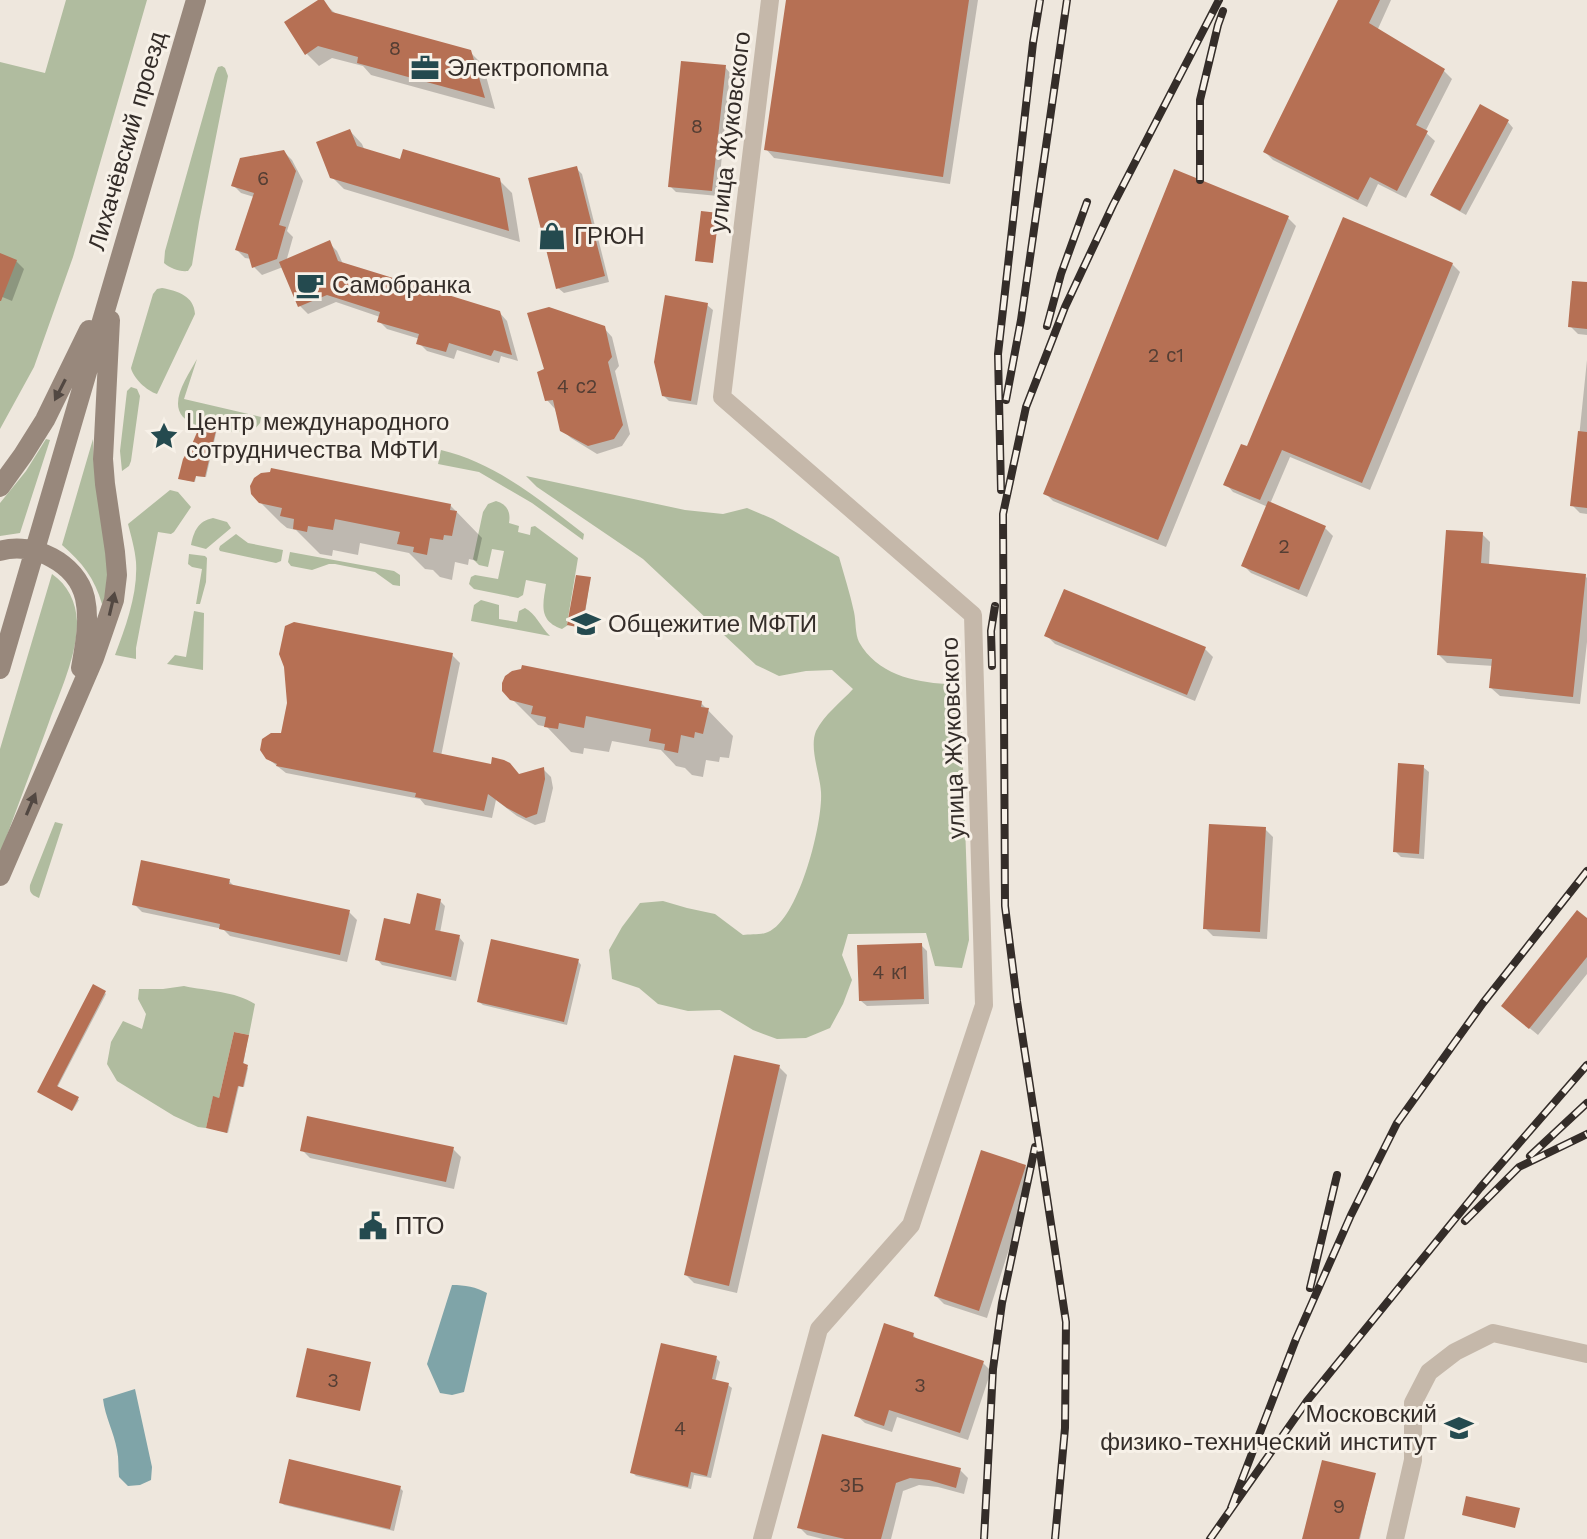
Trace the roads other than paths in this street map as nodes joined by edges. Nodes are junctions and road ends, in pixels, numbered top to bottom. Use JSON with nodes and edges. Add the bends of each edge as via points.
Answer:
{"nodes":[{"id":1,"x":196,"y":0,"type":"edge"},
{"id":2,"x":770,"y":0,"type":"edge"},
{"id":3,"x":109,"y":296,"type":"junction"},
{"id":4,"x":0,"y":487,"type":"edge"},
{"id":5,"x":35,"y":550,"type":"junction"},
{"id":6,"x":0,"y":551,"type":"edge"},
{"id":7,"x":0,"y":669,"type":"edge"},
{"id":8,"x":75,"y":703,"type":"junction"},
{"id":9,"x":0,"y":876,"type":"edge"},
{"id":10,"x":1587,"y":1354,"type":"edge"},
{"id":11,"x":762,"y":1539,"type":"edge"},
{"id":12,"x":1395,"y":1539,"type":"edge"}],
"edges":[{"from":1,"to":3,"type":"main road","name":"Лихачёвский проезд"},
{"from":2,"to":11,"type":"street","name":"улица Жуковского","via":[[722,397],[973,615],[984,1005],[911,1225],[819,1329]]},
{"from":3,"to":4,"type":"main road","name":"Лихачёвский проезд","one_way":true,"via":[[45,420]]},
{"from":3,"to":5,"type":"main road","name":"Лихачёвский проезд"},
{"from":8,"to":3,"type":"main road","name":"Лихачёвский проезд","one_way":true,"via":[[105,630],[117,575],[103,459]]},
{"from":5,"to":6,"type":"main road"},
{"from":5,"to":7,"type":"main road","name":"Лихачёвский проезд"},
{"from":5,"to":8,"type":"main road","via":[[64,566],[85,595],[85,644]]},
{"from":9,"to":8,"type":"main road","name":"Лихачёвский проезд","one_way":true},
{"from":10,"to":12,"type":"street","via":[[1493,1333],[1429,1372],[1413,1403],[1413,1460]]}]}
